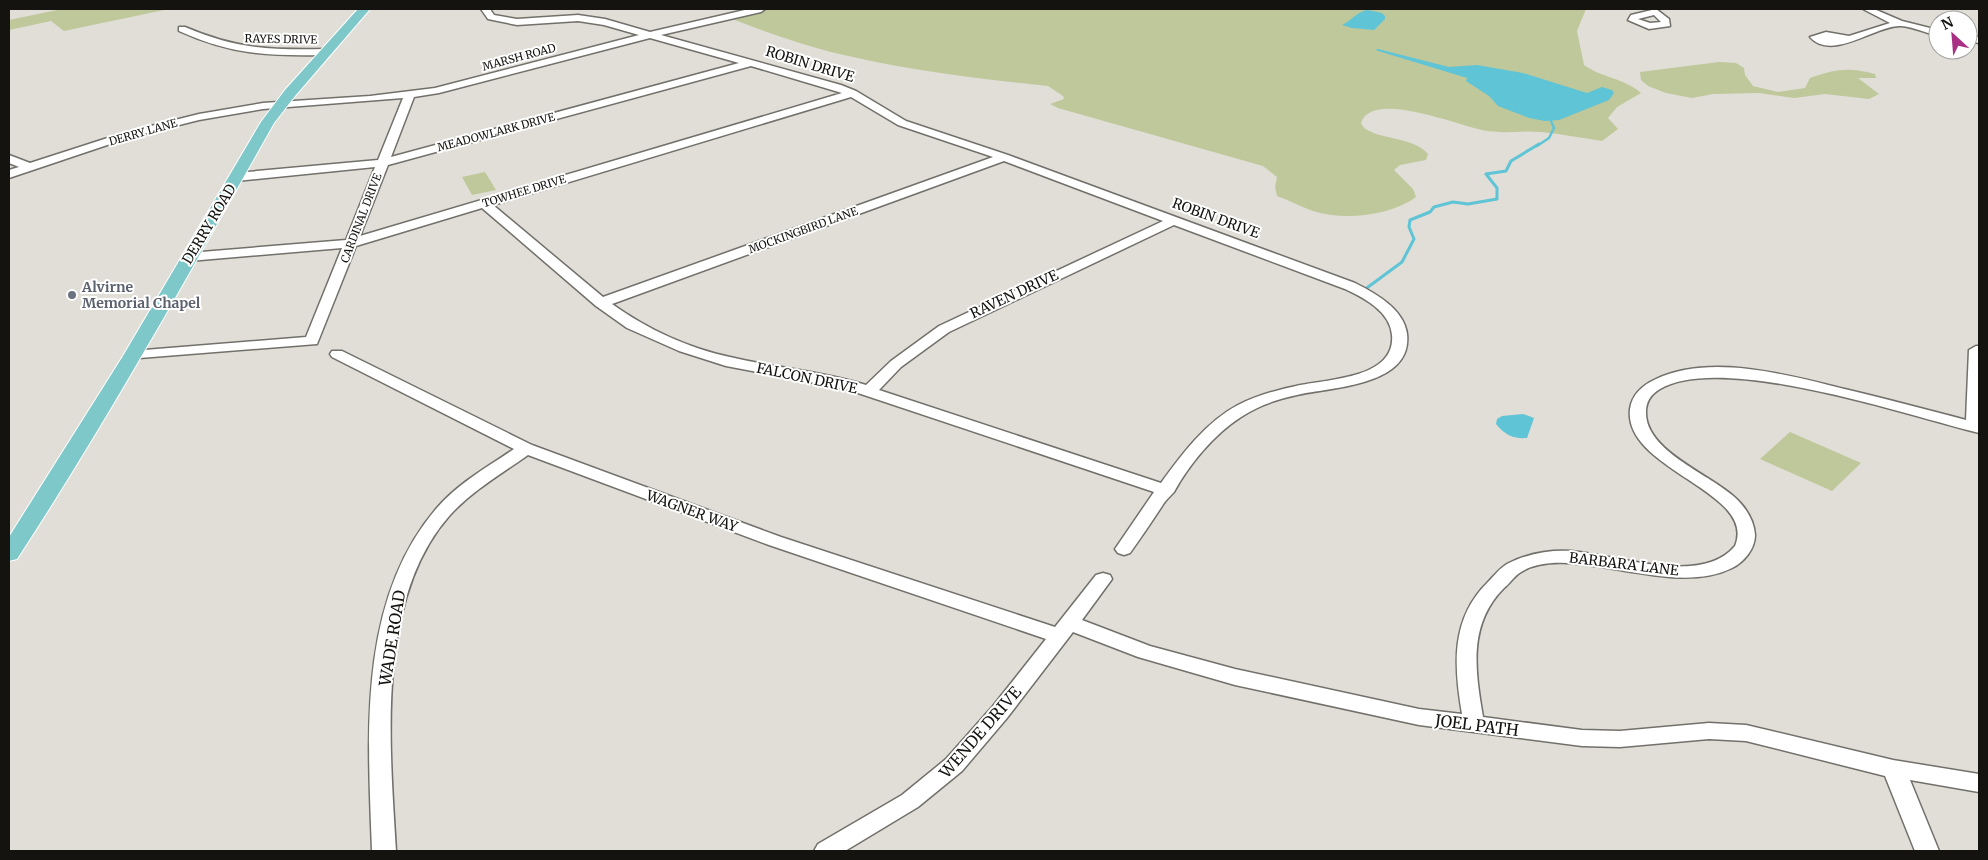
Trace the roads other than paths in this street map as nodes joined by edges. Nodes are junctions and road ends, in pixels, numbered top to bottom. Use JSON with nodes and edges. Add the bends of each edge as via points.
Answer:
{"nodes":[{"id":1,"x":364,"y":9,"type":"edge"},
{"id":2,"x":485,"y":9,"type":"edge"},
{"id":3,"x":761,"y":9,"type":"edge"},
{"id":4,"x":1867,"y":9,"type":"edge"},
{"id":5,"x":1899,"y":23,"type":"junction"},
{"id":6,"x":182,"y":29,"type":"dead end"},
{"id":7,"x":1928,"y":30,"type":"edge"},
{"id":8,"x":652,"y":35,"type":"junction"},
{"id":9,"x":1841,"y":39,"type":"dead end"},
{"id":10,"x":325,"y":52,"type":"junction"},
{"id":11,"x":752,"y":63,"type":"junction"},
{"id":12,"x":852,"y":93,"type":"junction"},
{"id":13,"x":409,"y":96,"type":"junction"},
{"id":14,"x":280,"y":105,"type":"junction"},
{"id":15,"x":1004,"y":157,"type":"junction"},
{"id":16,"x":9,"y":159,"type":"edge"},
{"id":17,"x":382,"y":163,"type":"junction"},
{"id":18,"x":30,"y":167,"type":"junction"},
{"id":19,"x":9,"y":174,"type":"edge"},
{"id":20,"x":236,"y":177,"type":"junction"},
{"id":21,"x":484,"y":203,"type":"junction"},
{"id":22,"x":1174,"y":220,"type":"junction"},
{"id":23,"x":352,"y":243,"type":"junction"},
{"id":24,"x":189,"y":257,"type":"junction"},
{"id":25,"x":601,"y":302,"type":"junction"},
{"id":26,"x":1976,"y":350,"type":"dead end"},
{"id":27,"x":337,"y":354,"type":"dead end"},
{"id":28,"x":132,"y":356,"type":"junction"},
{"id":29,"x":869,"y":391,"type":"junction"},
{"id":30,"x":1976,"y":428,"type":"edge"},
{"id":31,"x":526,"y":449,"type":"junction"},
{"id":32,"x":1166,"y":490,"type":"junction"},
{"id":33,"x":1124,"y":549,"type":"dead end"},
{"id":34,"x":9,"y":554,"type":"edge"},
{"id":35,"x":1103,"y":579,"type":"dead end"},
{"id":36,"x":1064,"y":629,"type":"junction"},
{"id":37,"x":1474,"y":725,"type":"junction"},
{"id":38,"x":1893,"y":769,"type":"junction"},
{"id":39,"x":1979,"y":783,"type":"edge"},
{"id":40,"x":384,"y":851,"type":"edge"},
{"id":41,"x":826,"y":851,"type":"edge"},
{"id":42,"x":1927,"y":851,"type":"edge"}],
"edges":[{"from":1,"to":10,"type":"main road","name":"DERRY ROAD"},
{"from":2,"to":8,"type":"street","name":"ROBIN DRIVE","via":[[491,17],[506,21],[587,19]]},
{"from":3,"to":8,"type":"street","name":"MARSH ROAD"},
{"from":4,"to":5,"type":"street"},
{"from":5,"to":7,"type":"street"},
{"from":5,"to":9,"type":"street","via":[[1862,36]]},
{"from":6,"to":10,"type":"street","name":"RAYES DRIVE","via":[[219,45],[246,52]]},
{"from":8,"to":11,"type":"street","name":"ROBIN DRIVE"},
{"from":8,"to":13,"type":"street","name":"MARSH ROAD"},
{"from":10,"to":14,"type":"main road","name":"DERRY ROAD"},
{"from":11,"to":12,"type":"street","name":"ROBIN DRIVE"},
{"from":11,"to":17,"type":"street","name":"MEADOWLARK DRIVE"},
{"from":12,"to":15,"type":"street","name":"ROBIN DRIVE","via":[[902,123]]},
{"from":12,"to":21,"type":"street","name":"TOWHEE DRIVE"},
{"from":13,"to":14,"type":"street","name":"MARSH ROAD"},
{"from":13,"to":17,"type":"street","name":"CARDINAL DRIVE"},
{"from":14,"to":18,"type":"street","name":"DERRY LANE","via":[[174,122]]},
{"from":14,"to":20,"type":"main road","name":"DERRY ROAD"},
{"from":15,"to":22,"type":"street","name":"ROBIN DRIVE"},
{"from":15,"to":25,"type":"street","name":"MOCKINGBIRD LANE"},
{"from":16,"to":18,"type":"street"},
{"from":17,"to":20,"type":"street","name":"MEADOWLARK DRIVE"},
{"from":17,"to":23,"type":"street","name":"CARDINAL DRIVE"},
{"from":18,"to":19,"type":"street","name":"DERRY LANE"},
{"from":20,"to":24,"type":"main road","name":"DERRY ROAD"},
{"from":21,"to":23,"type":"street","name":"TOWHEE DRIVE"},
{"from":21,"to":25,"type":"street","name":"FALCON DRIVE"},
{"from":22,"to":29,"type":"street","name":"RAVEN DRIVE","via":[[944,329],[896,364]]},
{"from":22,"to":32,"type":"street","name":"ROBIN DRIVE","via":[[1360,291],[1390,314],[1398,327],[1401,341],[1392,360],[1370,375],[1355,381],[1275,396],[1234,414],[1209,433]]},
{"from":23,"to":24,"type":"street","name":"TOWHEE DRIVE"},
{"from":23,"to":28,"type":"street","name":"CARDINAL DRIVE","via":[[312,341]]},
{"from":24,"to":28,"type":"main road","name":"DERRY ROAD"},
{"from":25,"to":29,"type":"street","name":"FALCON DRIVE","via":[[640,329],[704,355]]},
{"from":26,"to":30,"type":"street"},
{"from":27,"to":31,"type":"street","name":"WAGNER WAY"},
{"from":28,"to":34,"type":"main road","name":"DERRY ROAD"},
{"from":29,"to":32,"type":"street","name":"FALCON DRIVE"},
{"from":30,"to":37,"type":"street","name":"BARBARA LANE","via":[[1774,378],[1690,375],[1650,388],[1640,399],[1637,414],[1642,430],[1656,449],[1715,490],[1734,508],[1745,528],[1747,538],[1744,546],[1731,561],[1692,572],[1658,571],[1570,557],[1538,558],[1512,567],[1487,595],[1468,632],[1469,696]]},
{"from":31,"to":36,"type":"street","name":"WAGNER WAY","via":[[722,522]]},
{"from":31,"to":40,"type":"street","name":"WADE ROAD","via":[[483,478],[440,514],[404,572],[391,622],[379,745]]},
{"from":32,"to":33,"type":"street","name":"ROBIN DRIVE"},
{"from":35,"to":36,"type":"street","name":"WENDE DRIVE"},
{"from":36,"to":37,"type":"street","name":"JOEL PATH","via":[[1235,676],[1419,717]]},
{"from":36,"to":41,"type":"street","name":"WENDE DRIVE","via":[[954,766],[910,801]]},
{"from":37,"to":38,"type":"street","name":"JOEL PATH","via":[[1601,738],[1736,732]]},
{"from":38,"to":39,"type":"street"},
{"from":38,"to":42,"type":"street"}]}
